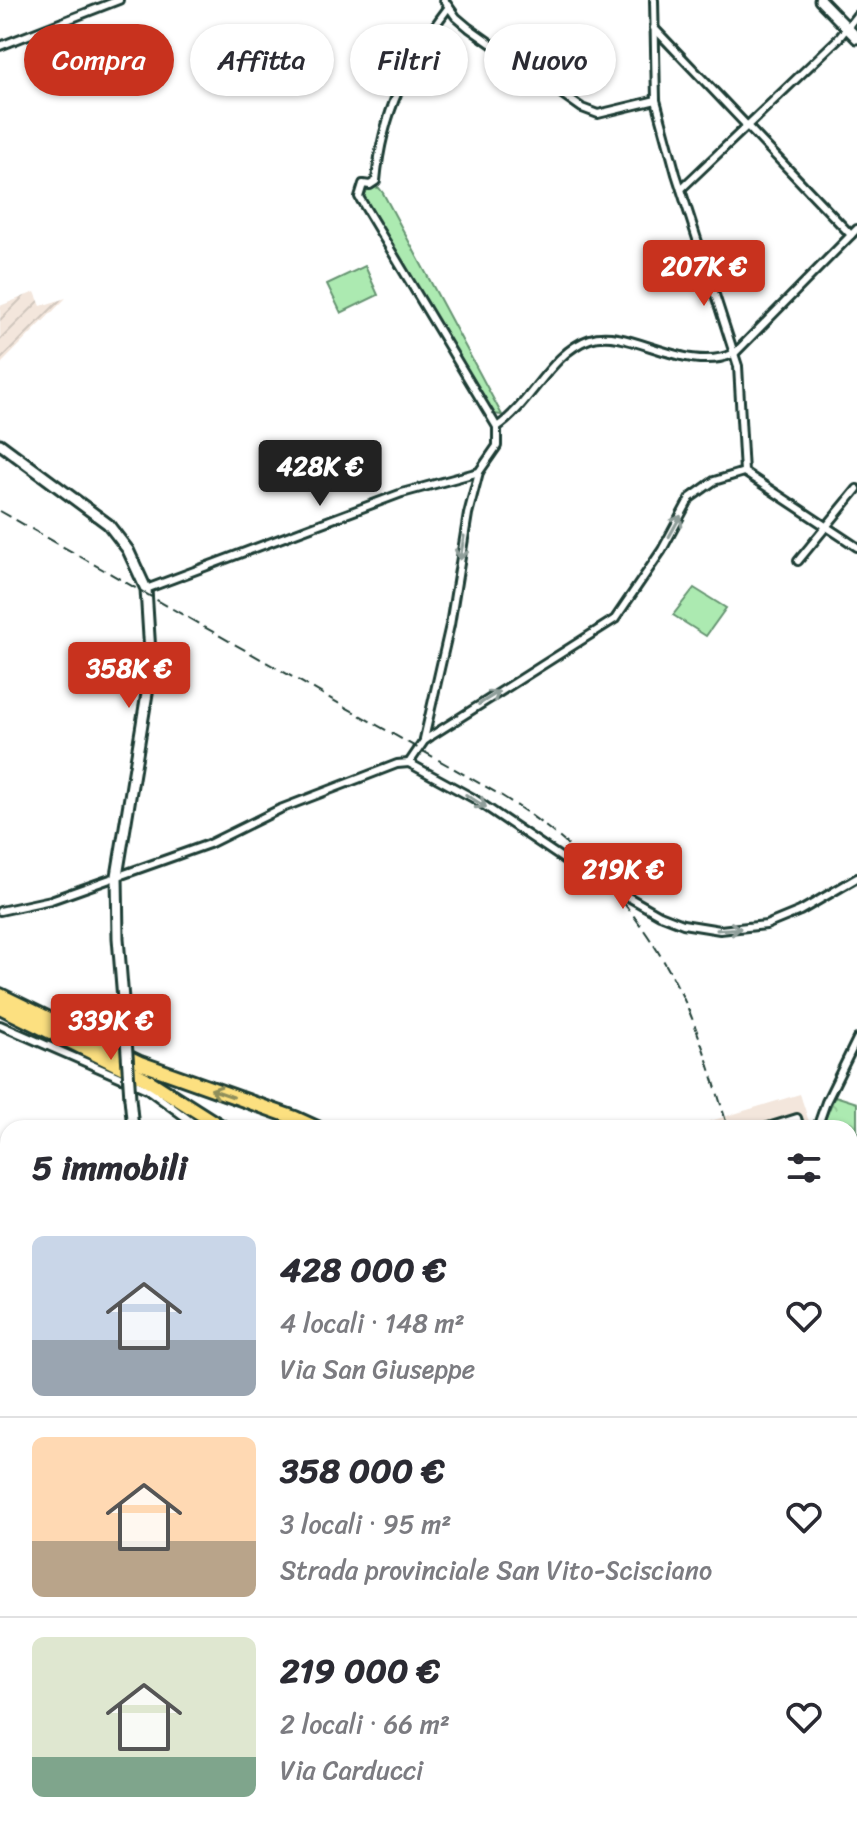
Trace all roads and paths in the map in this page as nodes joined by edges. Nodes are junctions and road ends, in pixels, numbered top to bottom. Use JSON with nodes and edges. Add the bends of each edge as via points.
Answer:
{"nodes":[{"id":1,"x":119,"y":0,"type":"edge"},
{"id":2,"x":444,"y":0,"type":"edge"},
{"id":3,"x":654,"y":0,"type":"edge"},
{"id":4,"x":820,"y":0,"type":"edge"},
{"id":5,"x":448,"y":8,"type":"junction"},
{"id":6,"x":857,"y":15,"type":"edge"},
{"id":7,"x":654,"y":28,"type":"junction"},
{"id":8,"x":847,"y":28,"type":"junction"},
{"id":9,"x":857,"y":38,"type":"edge"},
{"id":10,"x":0,"y":46,"type":"edge"},
{"id":11,"x":656,"y":100,"type":"junction"},
{"id":12,"x":748,"y":124,"type":"junction"},
{"id":13,"x":681,"y":189,"type":"junction"},
{"id":14,"x":854,"y":232,"type":"edge"},
{"id":15,"x":735,"y":353,"type":"junction"},
{"id":16,"x":497,"y":427,"type":"junction"},
{"id":17,"x":0,"y":444,"type":"edge"},
{"id":18,"x":479,"y":472,"type":"junction"},
{"id":19,"x":744,"y":472,"type":"junction"},
{"id":20,"x":857,"y":489,"type":"edge"},
{"id":21,"x":826,"y":526,"type":"junction"},
{"id":22,"x":857,"y":547,"type":"edge"},
{"id":23,"x":798,"y":561,"type":"dead end"},
{"id":24,"x":146,"y":589,"type":"junction"},
{"id":25,"x":424,"y":741,"type":"junction"},
{"id":26,"x":409,"y":763,"type":"junction"},
{"id":27,"x":117,"y":876,"type":"junction"},
{"id":28,"x":857,"y":878,"type":"edge"},
{"id":29,"x":0,"y":911,"type":"edge"},
{"id":30,"x":0,"y":995,"type":"edge"},
{"id":31,"x":0,"y":1007,"type":"edge"},
{"id":32,"x":0,"y":1025,"type":"edge"},
{"id":33,"x":857,"y":1039,"type":"edge"},
{"id":34,"x":132,"y":1120,"type":"edge"},
{"id":35,"x":189,"y":1120,"type":"edge"},
{"id":36,"x":210,"y":1120,"type":"edge"},
{"id":37,"x":299,"y":1120,"type":"edge"},
{"id":38,"x":820,"y":1120,"type":"edge"}],
"edges":[{"from":1,"to":10,"type":"street"},
{"from":2,"to":5,"type":"street"},
{"from":3,"to":7,"type":"street"},
{"from":4,"to":8,"type":"street"},
{"from":5,"to":11,"type":"street","via":[[593,113]]},
{"from":5,"to":16,"type":"street","via":[[398,87],[376,181],[363,184],[359,201]]},
{"from":6,"to":8,"type":"street"},
{"from":7,"to":11,"type":"street"},
{"from":7,"to":12,"type":"street"},
{"from":8,"to":9,"type":"street"},
{"from":8,"to":12,"type":"street"},
{"from":11,"to":13,"type":"street"},
{"from":12,"to":13,"type":"street"},
{"from":12,"to":14,"type":"street"},
{"from":13,"to":15,"type":"street"},
{"from":14,"to":15,"type":"street"},
{"from":15,"to":16,"type":"street","via":[[711,359],[684,357],[617,339],[589,339],[556,363],[521,408]]},
{"from":15,"to":19,"type":"street"},
{"from":16,"to":18,"type":"street","via":[[497,446]]},
{"from":17,"to":24,"type":"street","via":[[108,524],[128,550]]},
{"from":18,"to":24,"type":"street","via":[[402,493]]},
{"from":18,"to":25,"type":"street","one_way":true},
{"from":19,"to":21,"type":"street"},
{"from":25,"to":19,"type":"street","one_way":true,"via":[[615,619],[690,498],[714,481]]},
{"from":20,"to":21,"type":"street"},
{"from":21,"to":22,"type":"street"},
{"from":21,"to":23,"type":"street"},
{"from":24,"to":27,"type":"street","via":[[150,684]]},
{"from":25,"to":26,"type":"street"},
{"from":26,"to":27,"type":"street"},
{"from":26,"to":28,"type":"street","one_way":true,"via":[[473,798],[572,865],[683,924],[720,930],[766,925]]},
{"from":27,"to":29,"type":"street","via":[[51,900]]},
{"from":27,"to":34,"type":"street","bridge":true},
{"from":37,"to":30,"type":"highway","one_way":true,"via":[[140,1063]]},
{"from":31,"to":36,"type":"highway","via":[[146,1079]]},
{"from":32,"to":35,"type":"street","via":[[147,1089]]},
{"from":33,"to":38,"type":"street"}]}
